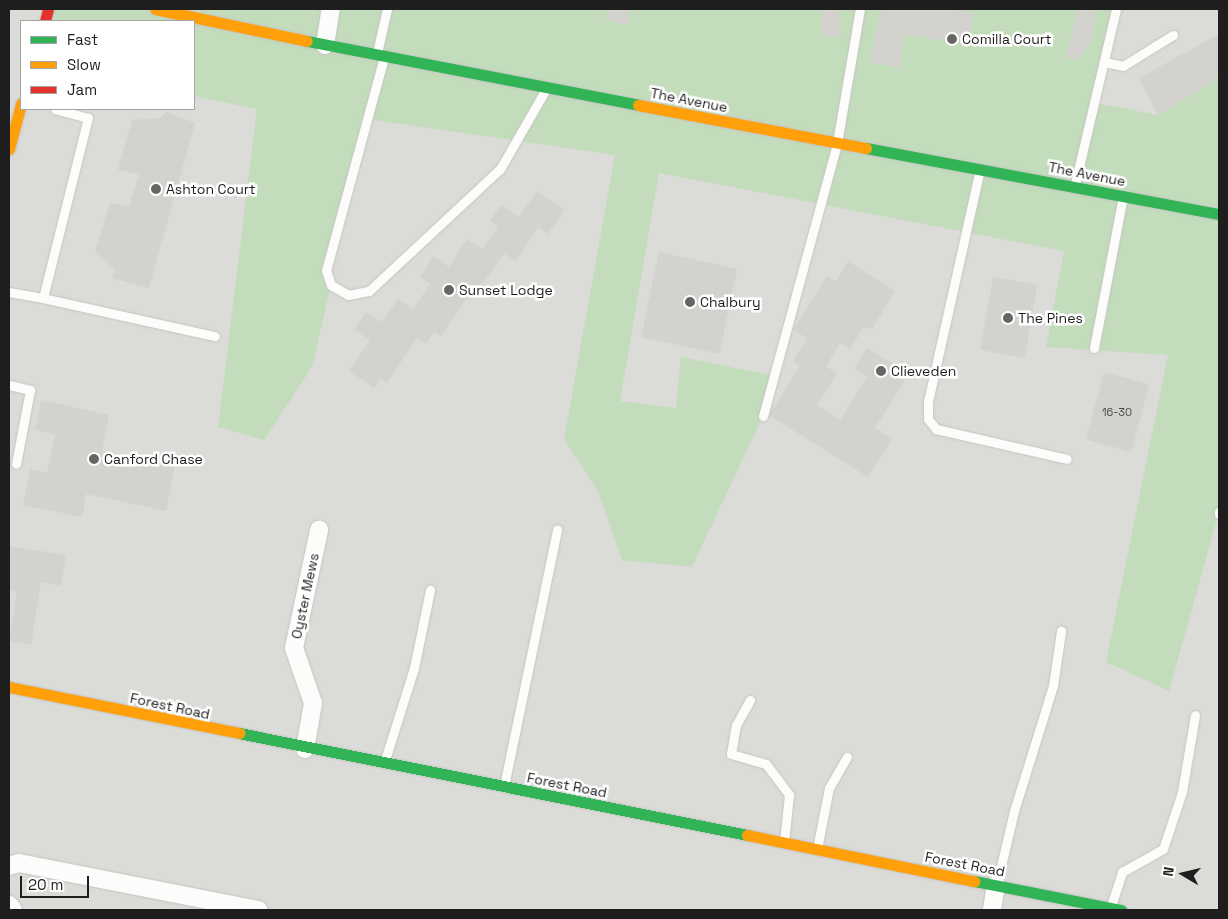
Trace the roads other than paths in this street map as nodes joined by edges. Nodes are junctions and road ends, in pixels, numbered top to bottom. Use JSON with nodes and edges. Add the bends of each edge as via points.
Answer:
{"nodes":[{"id":1,"x":154,"y":9,"type":"edge"},
{"id":2,"x":331,"y":9,"type":"edge"},
{"id":3,"x":387,"y":9,"type":"edge"},
{"id":4,"x":860,"y":9,"type":"edge"},
{"id":5,"x":1116,"y":9,"type":"edge"},
{"id":6,"x":1173,"y":35,"type":"dead end"},
{"id":7,"x":325,"y":45,"type":"junction"},
{"id":8,"x":380,"y":56,"type":"junction"},
{"id":9,"x":1104,"y":62,"type":"junction"},
{"id":10,"x":547,"y":88,"type":"junction"},
{"id":11,"x":20,"y":108,"type":"edge"},
{"id":12,"x":59,"y":110,"type":"edge"},
{"id":13,"x":837,"y":143,"type":"junction"},
{"id":14,"x":9,"y":149,"type":"edge"},
{"id":15,"x":980,"y":169,"type":"junction"},
{"id":16,"x":1074,"y":187,"type":"junction"},
{"id":17,"x":1123,"y":196,"type":"junction"},
{"id":18,"x":1219,"y":214,"type":"edge"},
{"id":19,"x":9,"y":292,"type":"edge"},
{"id":20,"x":43,"y":298,"type":"junction"},
{"id":21,"x":215,"y":336,"type":"dead end"},
{"id":22,"x":1094,"y":348,"type":"dead end"},
{"id":23,"x":9,"y":385,"type":"edge"},
{"id":24,"x":764,"y":416,"type":"dead end"},
{"id":25,"x":1067,"y":459,"type":"dead end"},
{"id":26,"x":16,"y":464,"type":"dead end"},
{"id":27,"x":557,"y":529,"type":"dead end"},
{"id":28,"x":319,"y":530,"type":"dead end"},
{"id":29,"x":430,"y":590,"type":"dead end"},
{"id":30,"x":1062,"y":631,"type":"dead end"},
{"id":31,"x":9,"y":687,"type":"edge"},
{"id":32,"x":750,"y":700,"type":"dead end"},
{"id":33,"x":1195,"y":715,"type":"dead end"},
{"id":34,"x":305,"y":749,"type":"junction"},
{"id":35,"x":847,"y":757,"type":"dead end"},
{"id":36,"x":384,"y":765,"type":"junction"},
{"id":37,"x":504,"y":788,"type":"junction"},
{"id":38,"x":784,"y":842,"type":"junction"},
{"id":39,"x":817,"y":849,"type":"junction"},
{"id":40,"x":9,"y":866,"type":"edge"},
{"id":41,"x":996,"y":885,"type":"junction"},
{"id":42,"x":9,"y":905,"type":"edge"},
{"id":43,"x":1116,"y":909,"type":"edge"},
{"id":44,"x":12,"y":910,"type":"edge"},
{"id":45,"x":258,"y":910,"type":"edge"},
{"id":46,"x":992,"y":910,"type":"edge"}],
"edges":[{"from":1,"to":7,"type":"street","name":"The Avenue"},
{"from":2,"to":7,"type":"street"},
{"from":3,"to":8,"type":"lane"},
{"from":4,"to":13,"type":"lane"},
{"from":5,"to":9,"type":"lane"},
{"from":6,"to":9,"type":"lane","via":[[1123,66]]},
{"from":7,"to":8,"type":"street","name":"The Avenue"},
{"from":8,"to":10,"type":"street","name":"The Avenue"},
{"from":8,"to":10,"type":"lane","via":[[326,270],[331,285],[348,295],[369,291],[500,169]]},
{"from":9,"to":16,"type":"lane"},
{"from":10,"to":13,"type":"street","name":"The Avenue"},
{"from":11,"to":14,"type":"street"},
{"from":12,"to":20,"type":"lane","via":[[88,118]]},
{"from":13,"to":15,"type":"street","name":"The Avenue"},
{"from":13,"to":24,"type":"lane"},
{"from":15,"to":16,"type":"street","name":"The Avenue"},
{"from":15,"to":25,"type":"lane","via":[[928,401],[928,419],[936,429]]},
{"from":16,"to":17,"type":"street","name":"The Avenue"},
{"from":17,"to":18,"type":"street","name":"The Avenue"},
{"from":17,"to":22,"type":"lane"},
{"from":19,"to":20,"type":"lane"},
{"from":20,"to":21,"type":"lane"},
{"from":23,"to":26,"type":"lane","via":[[30,390]]},
{"from":27,"to":37,"type":"lane"},
{"from":28,"to":34,"type":"street","name":"Oyster Mews","via":[[294,648],[313,703]]},
{"from":29,"to":36,"type":"lane","via":[[414,668],[390,737]]},
{"from":30,"to":41,"type":"lane","via":[[1053,686],[1014,810]]},
{"from":31,"to":34,"type":"street","name":"Forest Road"},
{"from":32,"to":38,"type":"lane","via":[[736,726],[731,754],[766,764],[789,795]]},
{"from":33,"to":43,"type":"lane","via":[[1182,792],[1163,848],[1122,872]]},
{"from":34,"to":36,"type":"street","name":"Forest Road"},
{"from":35,"to":39,"type":"lane","via":[[829,788]]},
{"from":36,"to":37,"type":"street","name":"Forest Road"},
{"from":37,"to":38,"type":"street","name":"Forest Road"},
{"from":38,"to":39,"type":"street","name":"Forest Road"},
{"from":39,"to":41,"type":"street","name":"Forest Road"},
{"from":40,"to":45,"type":"street","via":[[19,863]]},
{"from":41,"to":43,"type":"street","name":"Forest Road"},
{"from":41,"to":46,"type":"street"},
{"from":42,"to":44,"type":"street"}]}
